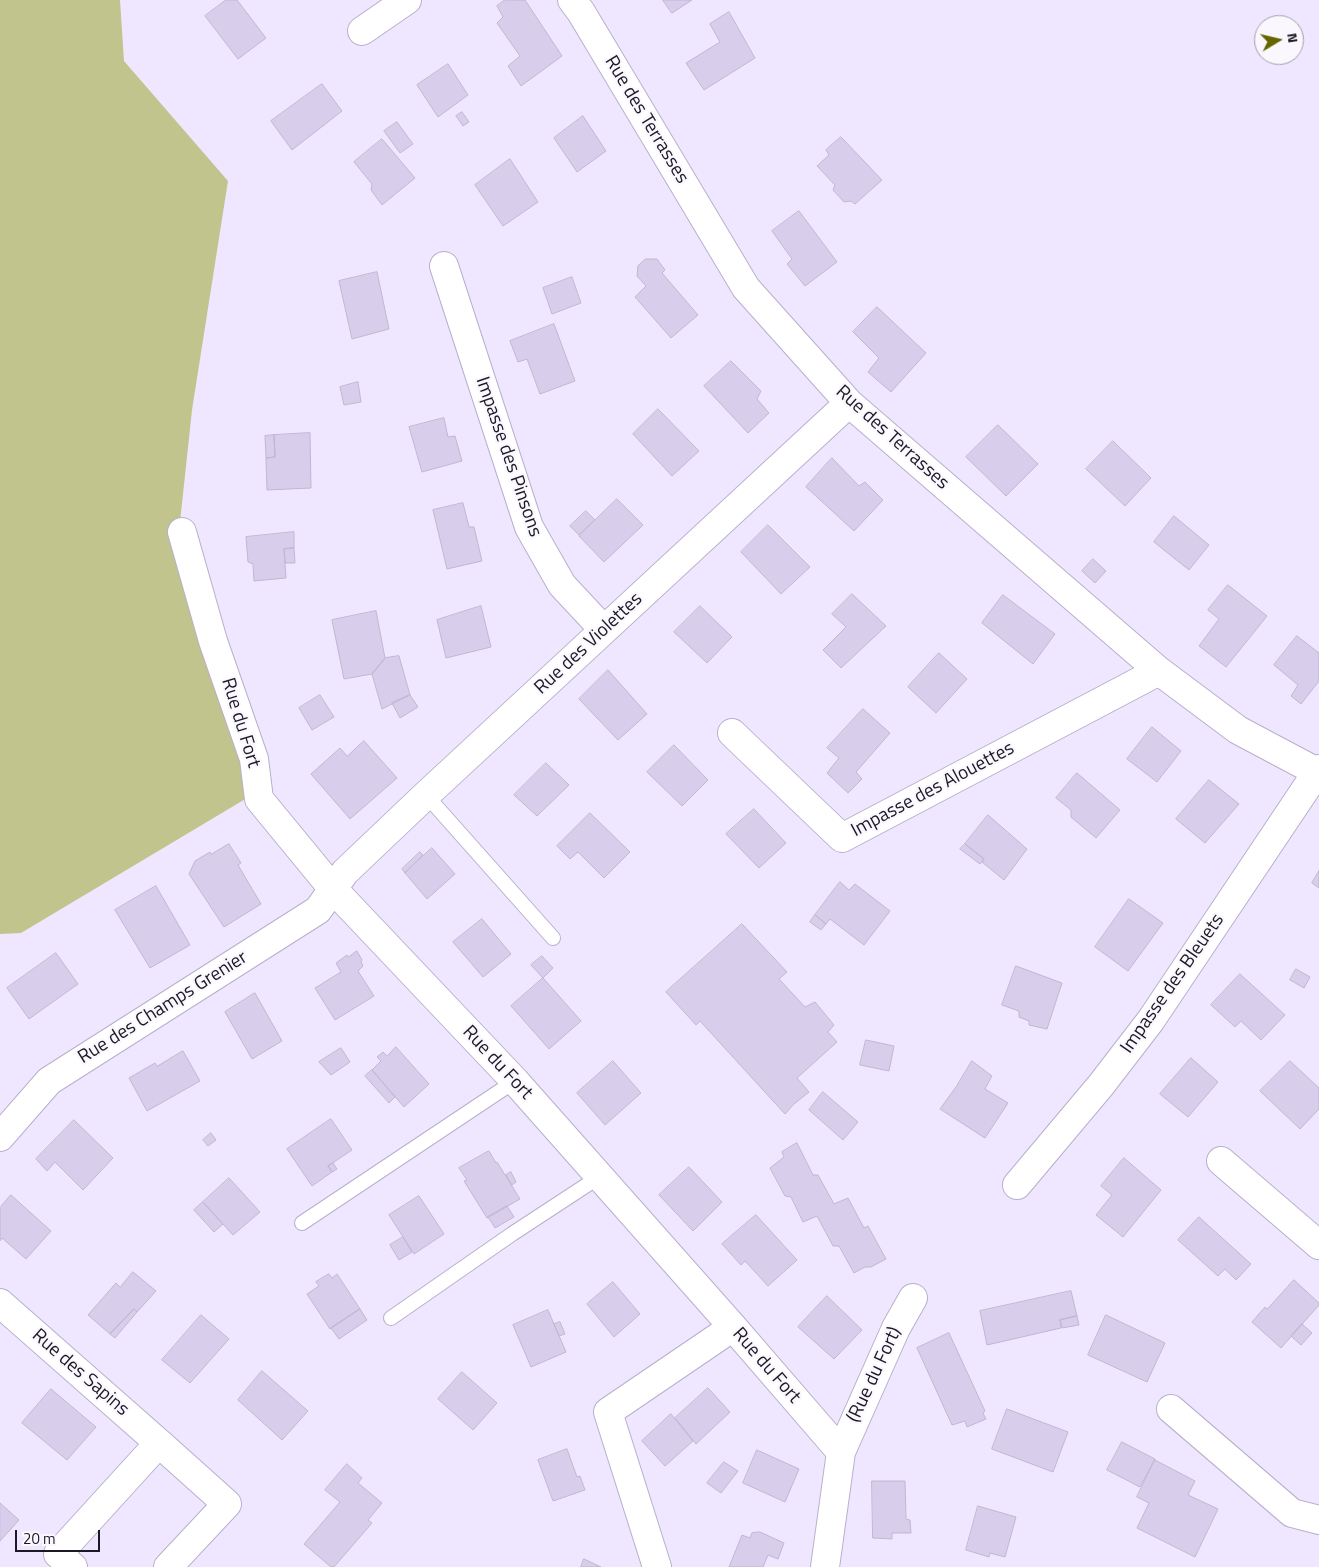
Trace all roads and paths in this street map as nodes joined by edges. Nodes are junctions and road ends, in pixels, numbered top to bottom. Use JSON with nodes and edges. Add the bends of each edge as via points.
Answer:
{"nodes":[{"id":1,"x":406,"y":0,"type":"edge"},
{"id":2,"x":572,"y":0,"type":"edge"},
{"id":3,"x":362,"y":31,"type":"dead end"},
{"id":4,"x":444,"y":266,"type":"dead end"},
{"id":5,"x":849,"y":403,"type":"junction"},
{"id":6,"x":182,"y":532,"type":"dead end"},
{"id":7,"x":604,"y":630,"type":"junction"},
{"id":8,"x":1159,"y":672,"type":"junction"},
{"id":9,"x":732,"y":733,"type":"dead end"},
{"id":10,"x":1318,"y":771,"type":"edge"},
{"id":11,"x":426,"y":795,"type":"junction"},
{"id":12,"x":333,"y":889,"type":"junction"},
{"id":13,"x":553,"y":938,"type":"dead end"},
{"id":14,"x":515,"y":1081,"type":"junction"},
{"id":15,"x":0,"y":1137,"type":"edge"},
{"id":16,"x":1221,"y":1161,"type":"dead end"},
{"id":17,"x":600,"y":1177,"type":"junction"},
{"id":18,"x":1017,"y":1185,"type":"dead end"},
{"id":19,"x":302,"y":1223,"type":"dead end"},
{"id":20,"x":1319,"y":1245,"type":"edge"},
{"id":21,"x":913,"y":1298,"type":"dead end"},
{"id":22,"x":0,"y":1303,"type":"edge"},
{"id":23,"x":391,"y":1318,"type":"dead end"},
{"id":24,"x":733,"y":1327,"type":"junction"},
{"id":25,"x":1170,"y":1409,"type":"dead end"},
{"id":26,"x":159,"y":1443,"type":"junction"},
{"id":27,"x":841,"y":1452,"type":"junction"},
{"id":28,"x":1319,"y":1520,"type":"edge"},
{"id":29,"x":73,"y":1567,"type":"edge"},
{"id":30,"x":168,"y":1567,"type":"edge"},
{"id":31,"x":657,"y":1567,"type":"edge"},
{"id":32,"x":825,"y":1567,"type":"edge"}],
"edges":[{"from":1,"to":3,"type":"street"},
{"from":2,"to":5,"type":"street","name":"Rue des Terrasses","via":[[746,288]]},
{"from":4,"to":7,"type":"street","name":"Impasse des Pinsons","via":[[529,527],[562,585]]},
{"from":5,"to":7,"type":"street","name":"Rue des Violettes"},
{"from":5,"to":8,"type":"street","name":"Rue des Terrasses"},
{"from":6,"to":12,"type":"street","name":"Rue du Fort","via":[[254,759],[259,799]]},
{"from":7,"to":11,"type":"street","name":"Rue des Violettes"},
{"from":8,"to":9,"type":"street","name":"Impasse des Alouettes","via":[[842,838]]},
{"from":8,"to":10,"type":"street","name":"Rue des Terrasses","via":[[1238,730]]},
{"from":10,"to":18,"type":"street","name":"Impasse des Bleuets","via":[[1151,1020]]},
{"from":11,"to":12,"type":"street","name":"Rue des Violettes","via":[[346,872]]},
{"from":11,"to":13,"type":"lane"},
{"from":12,"to":14,"type":"street","name":"Rue du Fort"},
{"from":12,"to":15,"type":"street","name":"Rue des Champs Grenier","via":[[318,910],[49,1081]]},
{"from":14,"to":17,"type":"street","name":"Rue du Fort"},
{"from":14,"to":19,"type":"lane"},
{"from":16,"to":20,"type":"street"},
{"from":17,"to":23,"type":"lane"},
{"from":17,"to":24,"type":"street","name":"Rue du Fort"},
{"from":21,"to":27,"type":"street","name":"(Rue du Fort)","via":[[896,1328]]},
{"from":22,"to":26,"type":"street","name":"Rue des Sapins"},
{"from":24,"to":27,"type":"street","name":"Rue du Fort"},
{"from":24,"to":31,"type":"street","via":[[608,1412]]},
{"from":25,"to":28,"type":"street","via":[[1292,1513]]},
{"from":26,"to":29,"type":"street","via":[[58,1554]]},
{"from":26,"to":30,"type":"street","name":"Rue des Sapins","via":[[227,1504]]},
{"from":27,"to":32,"type":"street"}]}
